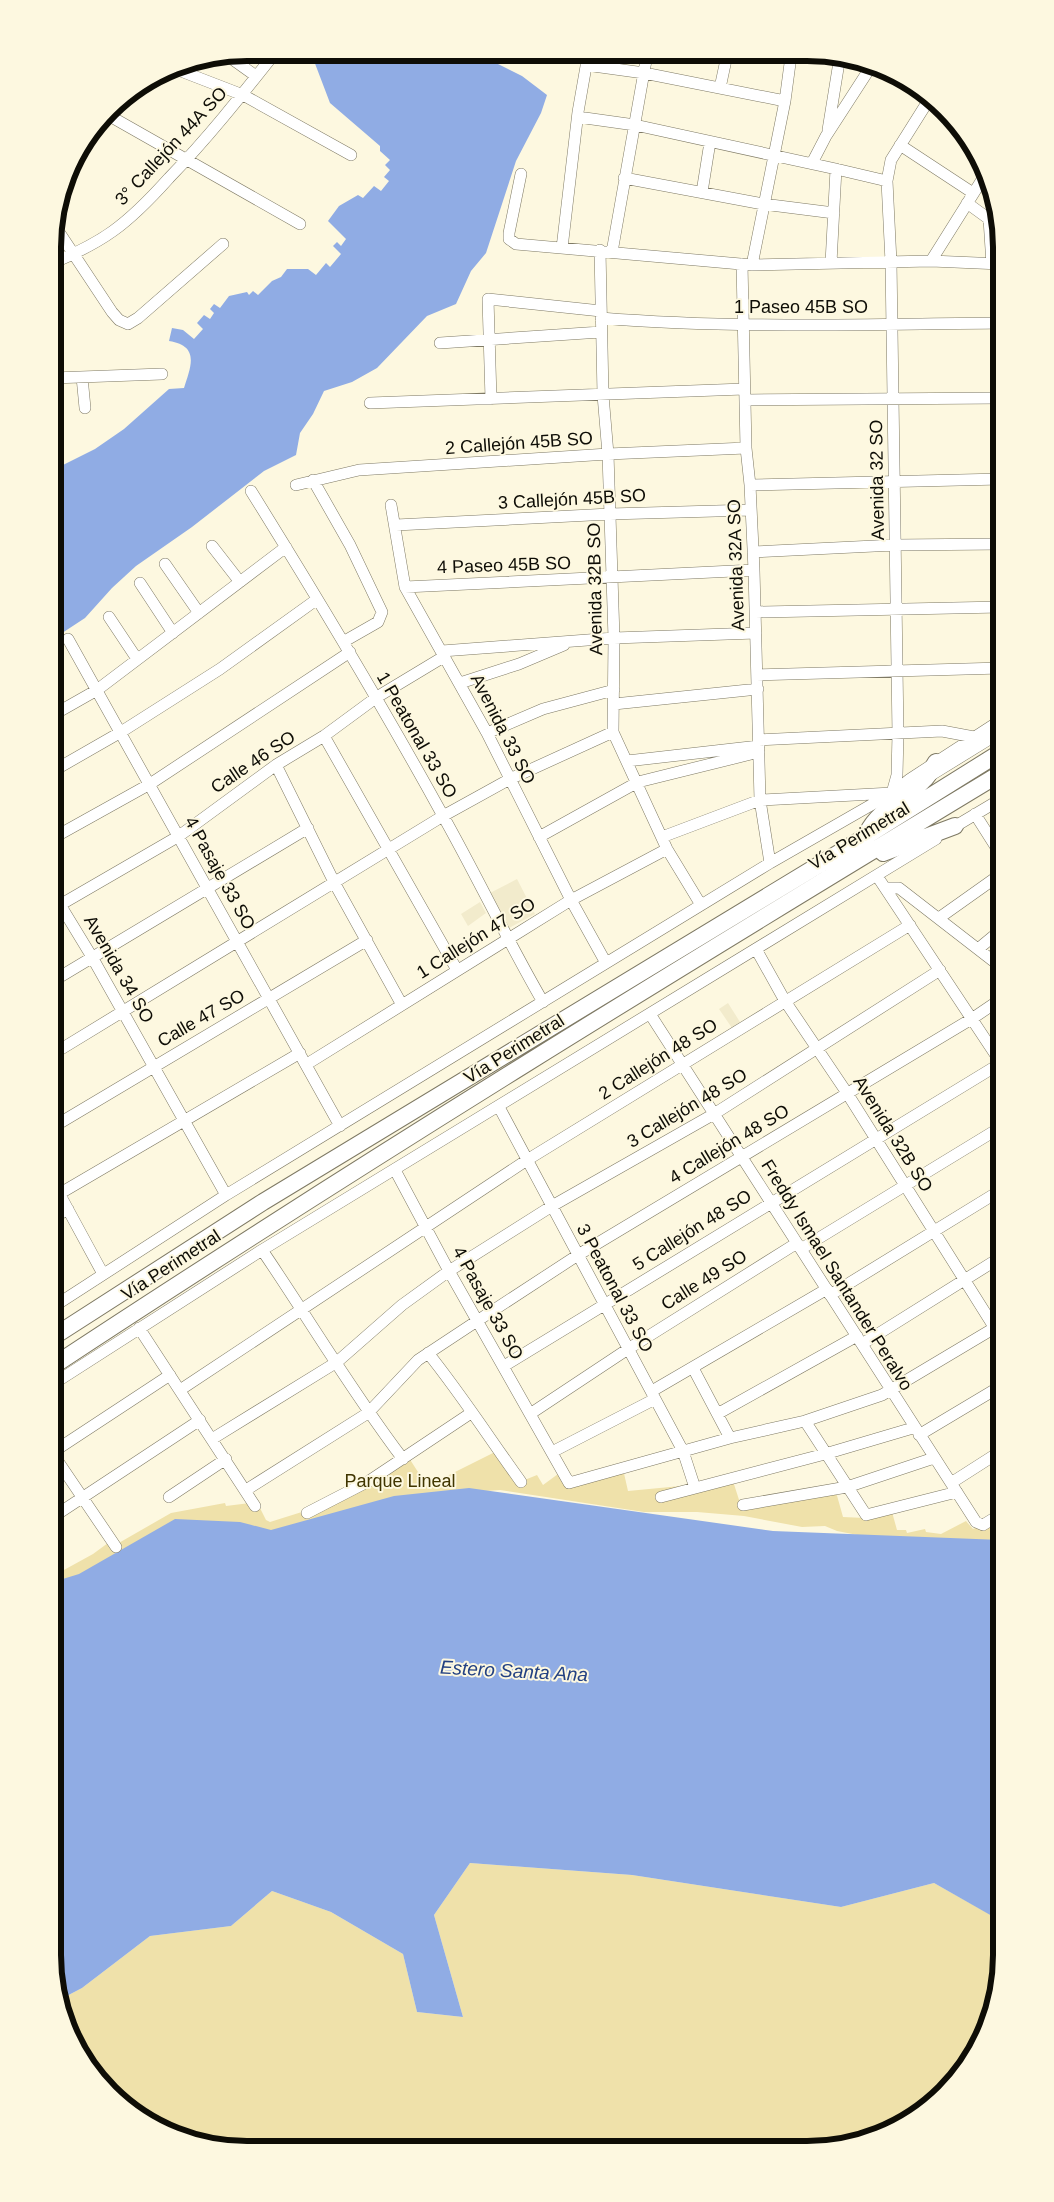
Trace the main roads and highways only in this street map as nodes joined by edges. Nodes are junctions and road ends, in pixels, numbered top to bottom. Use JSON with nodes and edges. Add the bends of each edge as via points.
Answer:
{"nodes":[{"id":1,"x":993,"y":757,"type":"edge"},
{"id":2,"x":936,"y":762,"type":"road end"},
{"id":3,"x":993,"y":778,"type":"edge"},
{"id":4,"x":956,"y":826,"type":"road end"},
{"id":5,"x":865,"y":837,"type":"junction"},
{"id":6,"x":839,"y":871,"type":"junction"},
{"id":7,"x":263,"y":1202,"type":"junction"},
{"id":8,"x":276,"y":1220,"type":"junction"},
{"id":9,"x":61,"y":1332,"type":"edge"},
{"id":10,"x":61,"y":1361,"type":"edge"}],
"edges":[{"from":1,"to":5,"type":"highway","name":"Vía Perimetral"},
{"from":2,"to":5,"type":"highway","via":[[927,778],[880,814]]},
{"from":3,"to":6,"type":"highway","name":"Vía Perimetral"},
{"from":4,"to":6,"type":"highway"},
{"from":5,"to":7,"type":"highway","name":"Vía Perimetral"},
{"from":6,"to":8,"type":"highway","name":"Vía Perimetral"},
{"from":7,"to":8,"type":"highway"},
{"from":7,"to":9,"type":"highway","name":"Vía Perimetral"},
{"from":8,"to":10,"type":"highway","name":"Vía Perimetral"}]}
